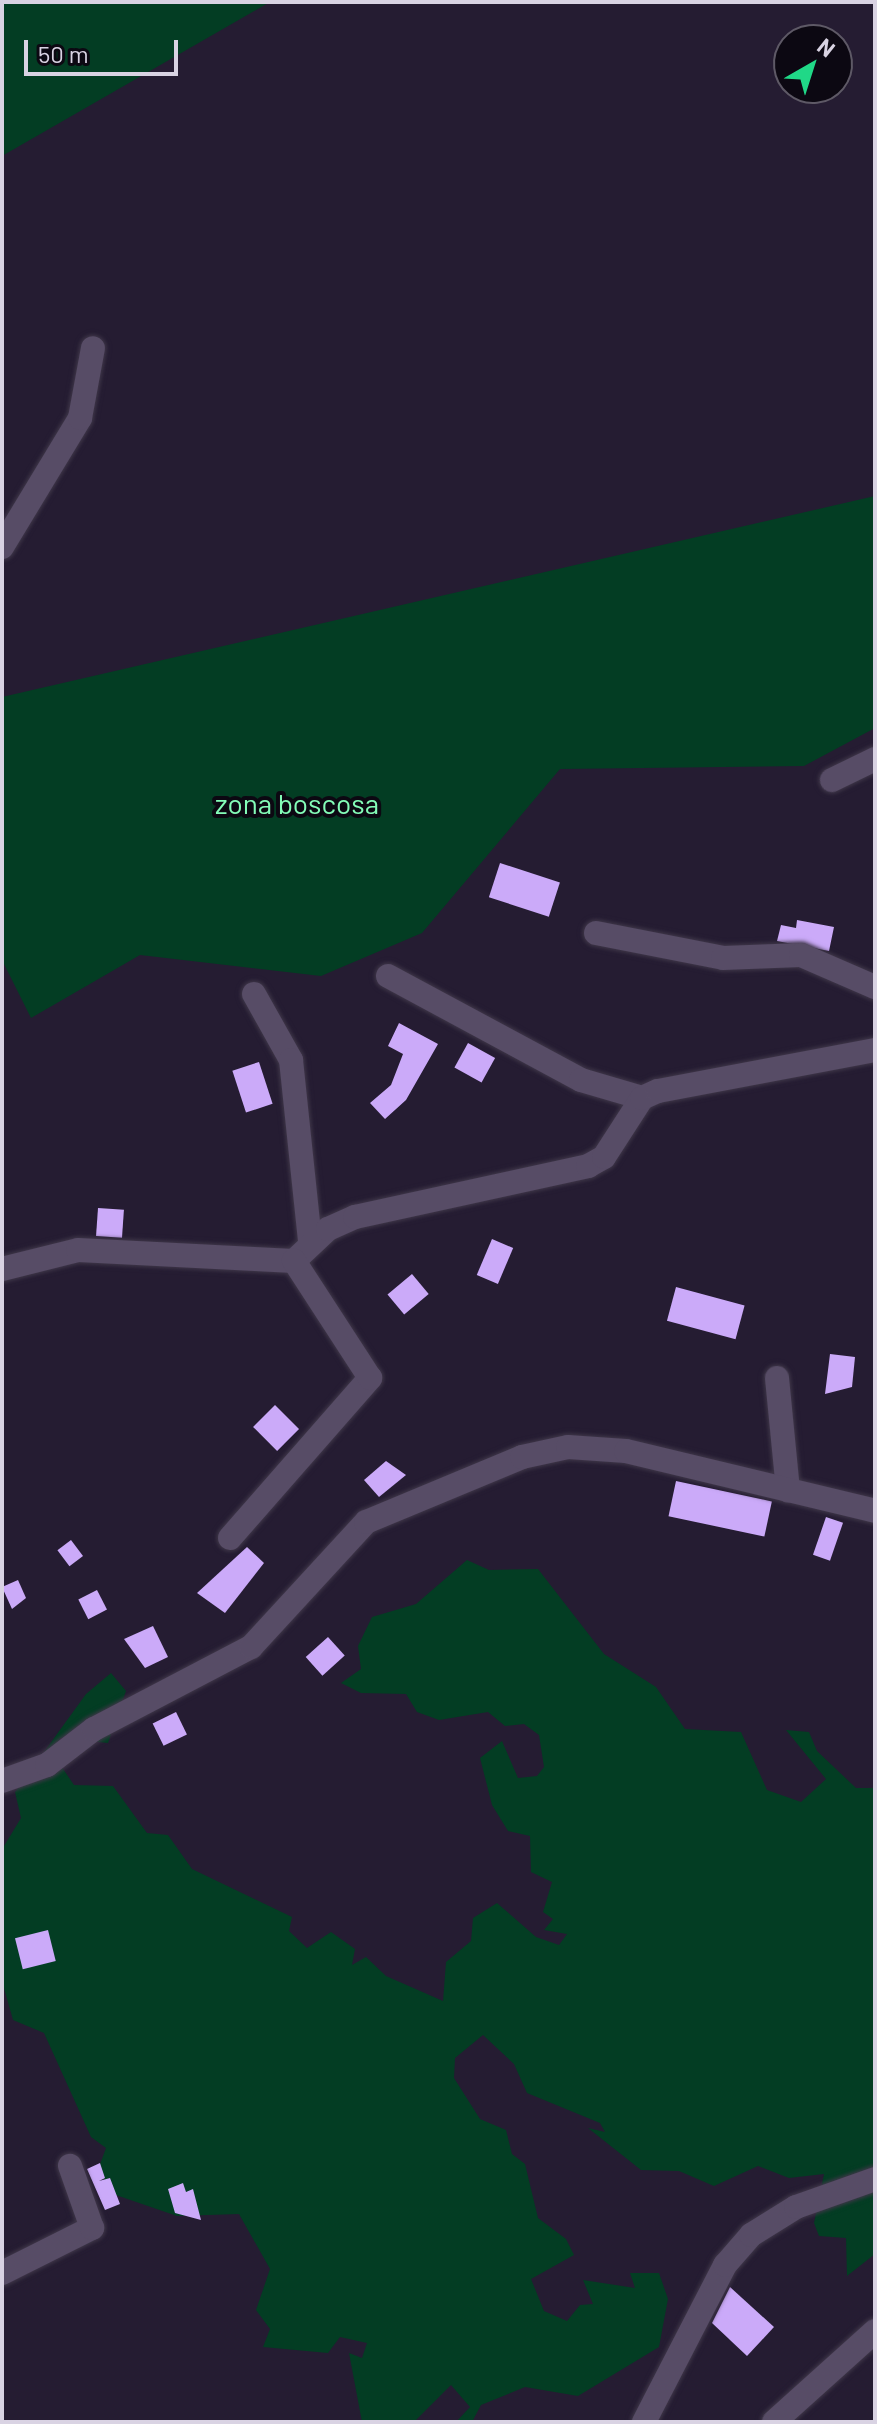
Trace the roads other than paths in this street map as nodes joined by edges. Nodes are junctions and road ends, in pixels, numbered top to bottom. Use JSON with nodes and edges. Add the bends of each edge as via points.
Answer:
{"nodes":[{"id":1,"x":93,"y":348,"type":"dead end"},
{"id":2,"x":2,"y":547,"type":"edge"},
{"id":3,"x":875,"y":759,"type":"edge"},
{"id":4,"x":832,"y":780,"type":"dead end"},
{"id":5,"x":596,"y":933,"type":"dead end"},
{"id":6,"x":388,"y":976,"type":"dead end"},
{"id":7,"x":875,"y":987,"type":"edge"},
{"id":8,"x":254,"y":994,"type":"dead end"},
{"id":9,"x":875,"y":1050,"type":"edge"},
{"id":10,"x":642,"y":1098,"type":"junction"},
{"id":11,"x":310,"y":1242,"type":"junction"},
{"id":12,"x":294,"y":1261,"type":"junction"},
{"id":13,"x":2,"y":1269,"type":"edge"},
{"id":14,"x":777,"y":1378,"type":"dead end"},
{"id":15,"x":788,"y":1490,"type":"junction"},
{"id":16,"x":875,"y":1511,"type":"edge"},
{"id":17,"x":230,"y":1538,"type":"dead end"},
{"id":18,"x":2,"y":1781,"type":"edge"},
{"id":19,"x":70,"y":2166,"type":"dead end"},
{"id":20,"x":875,"y":2179,"type":"edge"},
{"id":21,"x":2,"y":2273,"type":"edge"},
{"id":22,"x":875,"y":2331,"type":"edge"},
{"id":23,"x":644,"y":2422,"type":"edge"},
{"id":24,"x":774,"y":2422,"type":"edge"}],
"edges":[{"from":1,"to":2,"type":"street","via":[[80,418]]},
{"from":3,"to":4,"type":"street"},
{"from":5,"to":7,"type":"street","via":[[734,959],[801,955]]},
{"from":6,"to":10,"type":"street","via":[[581,1080]]},
{"from":8,"to":11,"type":"street","via":[[291,1060]]},
{"from":9,"to":10,"type":"street"},
{"from":10,"to":11,"type":"street","via":[[604,1157],[588,1166],[355,1217]]},
{"from":11,"to":12,"type":"street"},
{"from":12,"to":13,"type":"street","via":[[78,1250]]},
{"from":12,"to":17,"type":"street","via":[[370,1368],[366,1385]]},
{"from":14,"to":15,"type":"street"},
{"from":15,"to":16,"type":"street"},
{"from":15,"to":18,"type":"street","via":[[626,1451],[549,1449],[382,1513],[251,1647],[94,1729],[47,1765]]},
{"from":19,"to":21,"type":"street","via":[[92,2228]]},
{"from":20,"to":23,"type":"street","via":[[796,2207],[751,2235],[725,2265]]},
{"from":22,"to":24,"type":"street"}]}
